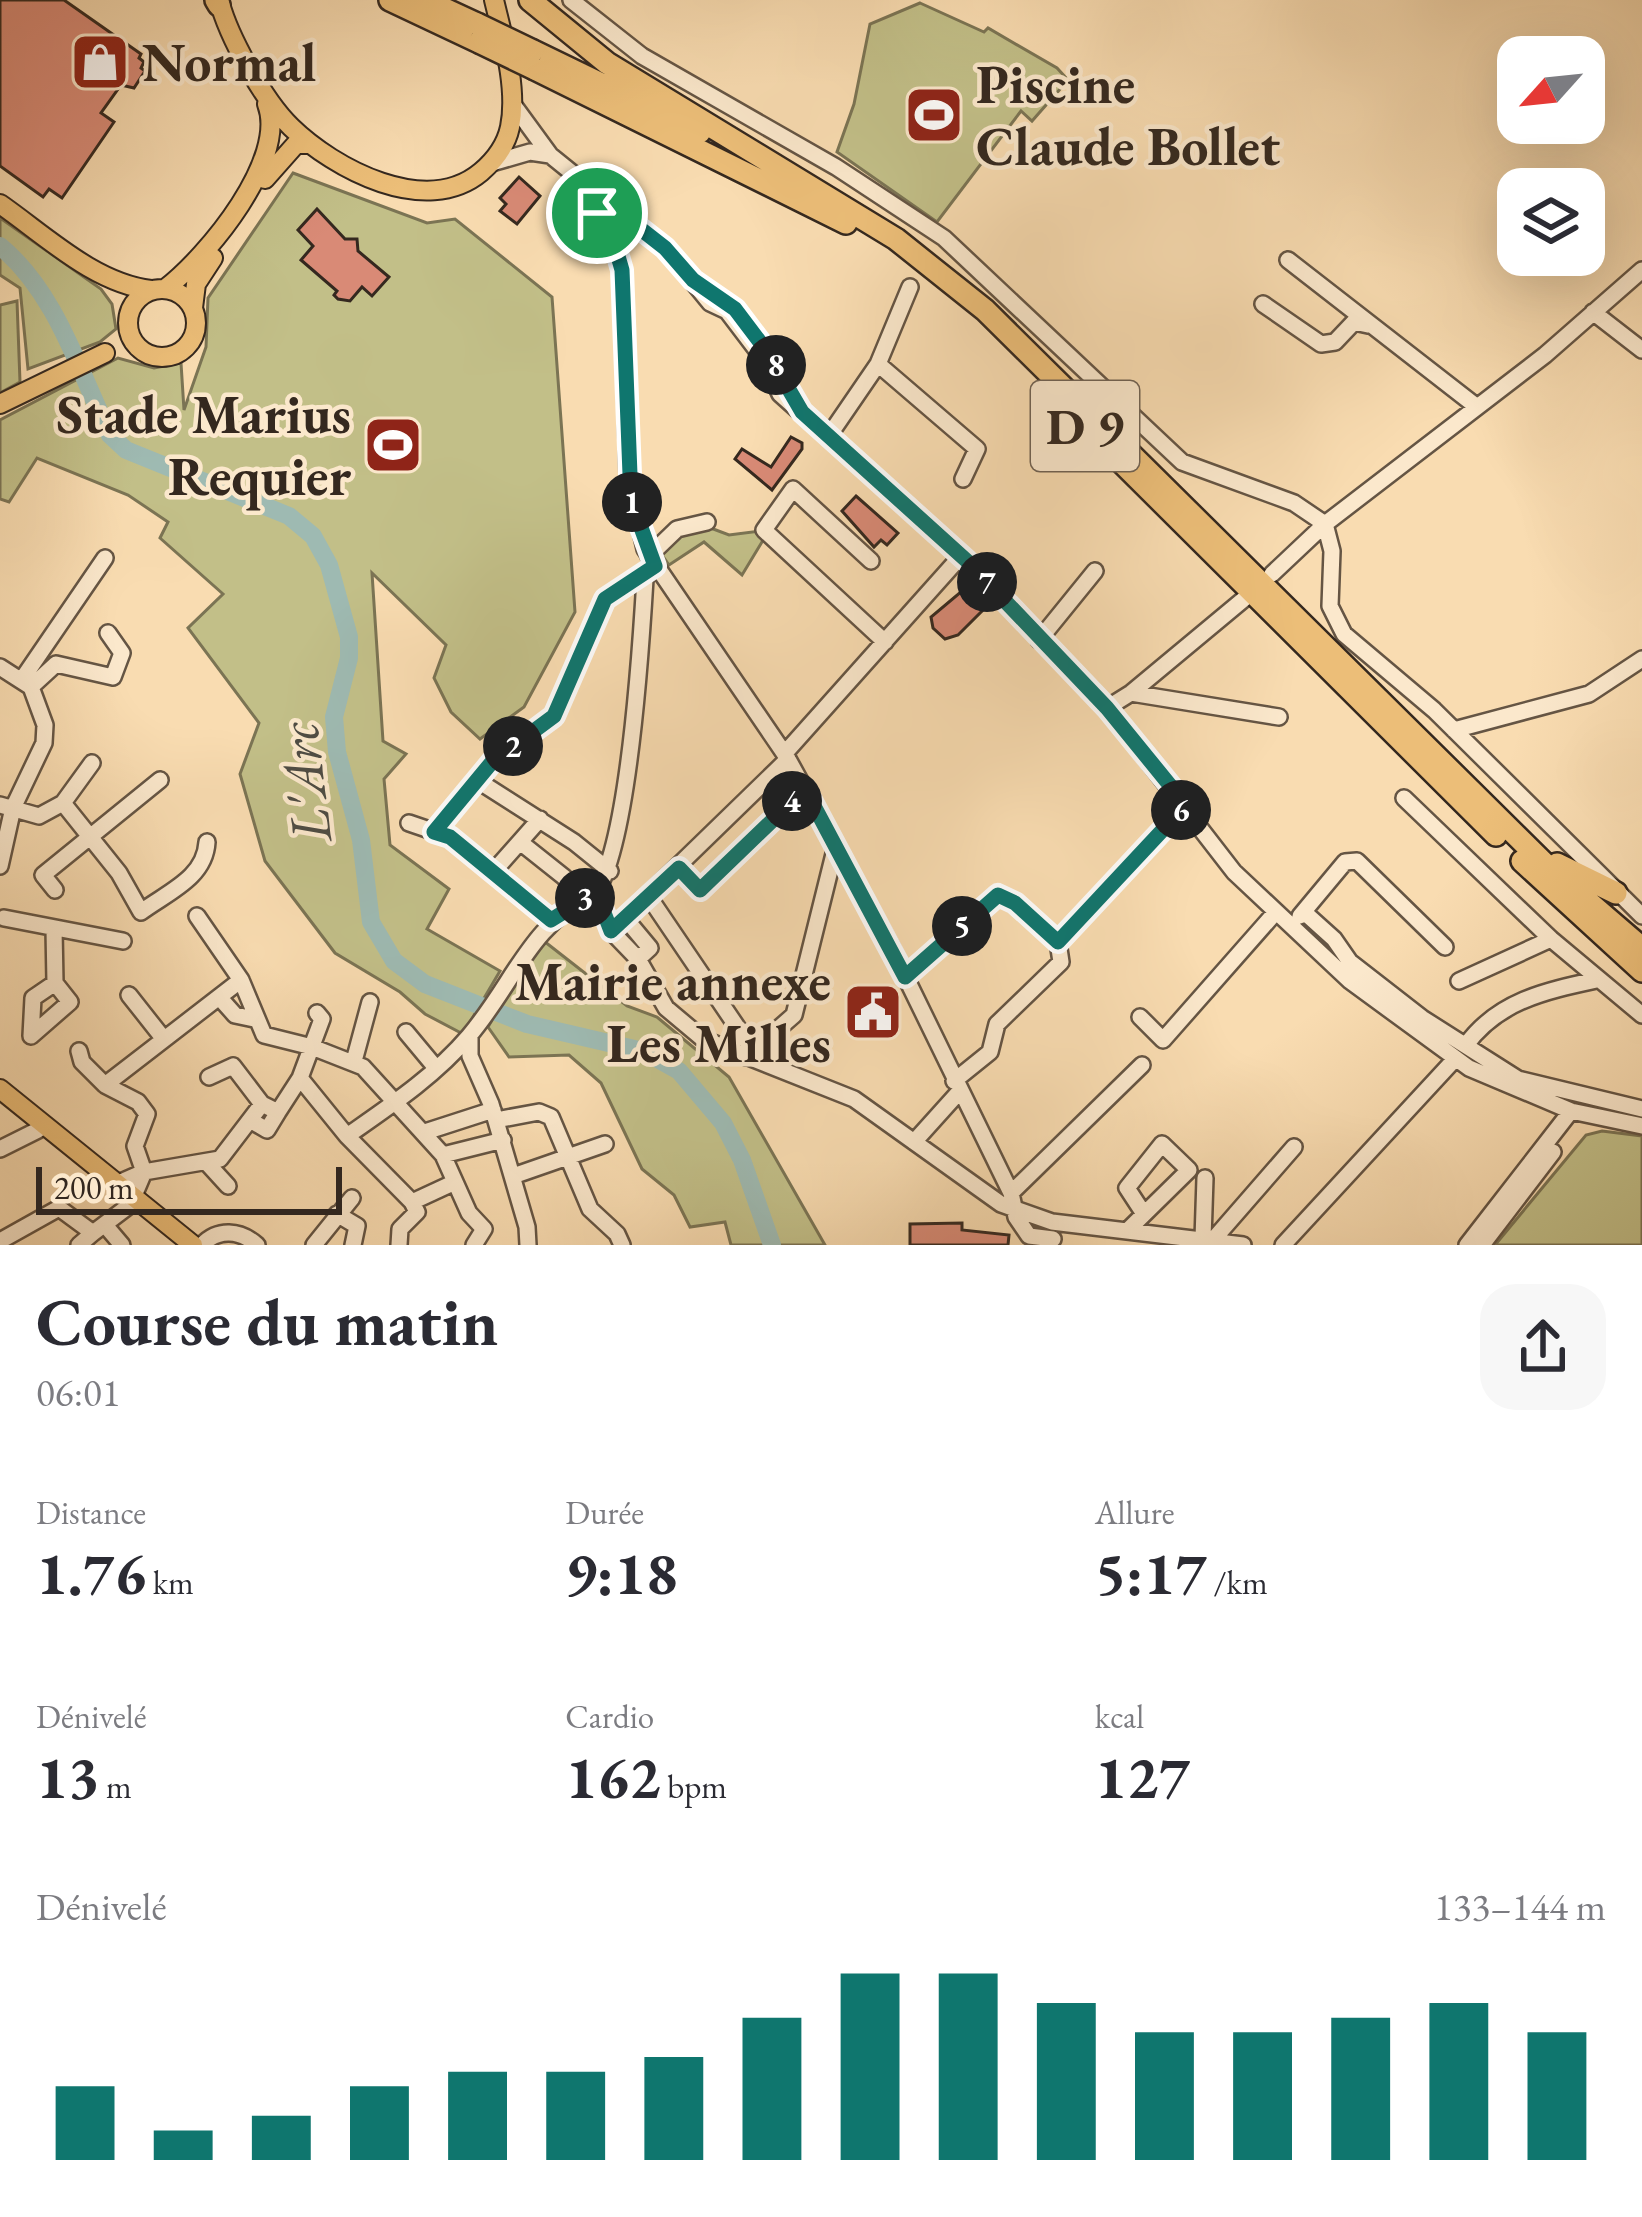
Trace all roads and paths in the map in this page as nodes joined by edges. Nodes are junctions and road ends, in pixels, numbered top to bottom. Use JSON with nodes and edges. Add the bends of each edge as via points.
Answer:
{"nodes":[{"id":1,"x":390,"y":0,"type":"edge"},
{"id":2,"x":425,"y":0,"type":"edge"},
{"id":3,"x":494,"y":0,"type":"edge"},
{"id":4,"x":530,"y":0,"type":"edge"},
{"id":5,"x":571,"y":0,"type":"edge"},
{"id":6,"x":218,"y":2,"type":"edge"},
{"id":7,"x":478,"y":33,"type":"junction"},
{"id":8,"x":534,"y":60,"type":"junction"},
{"id":9,"x":257,"y":79,"type":"junction"},
{"id":10,"x":512,"y":103,"type":"junction"},
{"id":11,"x":310,"y":144,"type":"junction"},
{"id":12,"x":550,"y":155,"type":"junction"},
{"id":13,"x":492,"y":163,"type":"junction"},
{"id":14,"x":819,"y":190,"type":"junction"},
{"id":15,"x":0,"y":204,"type":"edge"},
{"id":16,"x":613,"y":223,"type":"junction"},
{"id":17,"x":1288,"y":260,"type":"dead end"},
{"id":18,"x":1642,"y":270,"type":"edge"},
{"id":19,"x":105,"y":277,"type":"junction"},
{"id":20,"x":910,"y":287,"type":"dead end"},
{"id":21,"x":158,"y":290,"type":"junction"},
{"id":22,"x":1263,"y":304,"type":"dead end"},
{"id":23,"x":193,"y":308,"type":"junction"},
{"id":24,"x":1593,"y":312,"type":"junction"},
{"id":25,"x":129,"y":316,"type":"junction"},
{"id":26,"x":1371,"y":326,"type":"junction"},
{"id":27,"x":139,"y":349,"type":"junction"},
{"id":28,"x":1642,"y":350,"type":"edge"},
{"id":29,"x":108,"y":351,"type":"junction"},
{"id":30,"x":878,"y":364,"type":"junction"},
{"id":31,"x":0,"y":404,"type":"edge"},
{"id":32,"x":1477,"y":407,"type":"junction"},
{"id":33,"x":828,"y":437,"type":"junction"},
{"id":34,"x":963,"y":479,"type":"dead end"},
{"id":35,"x":707,"y":522,"type":"dead end"},
{"id":36,"x":1324,"y":524,"type":"junction"},
{"id":37,"x":962,"y":556,"type":"junction"},
{"id":38,"x":105,"y":558,"type":"dead end"},
{"id":39,"x":652,"y":561,"type":"junction"},
{"id":40,"x":872,"y":561,"type":"dead end"},
{"id":41,"x":1095,"y":571,"type":"dead end"},
{"id":42,"x":1272,"y":574,"type":"dead end"},
{"id":43,"x":1244,"y":599,"type":"dead end"},
{"id":44,"x":108,"y":633,"type":"dead end"},
{"id":45,"x":1039,"y":640,"type":"junction"},
{"id":46,"x":885,"y":642,"type":"junction"},
{"id":47,"x":1642,"y":659,"type":"edge"},
{"id":48,"x":0,"y":668,"type":"edge"},
{"id":49,"x":27,"y":683,"type":"junction"},
{"id":50,"x":1131,"y":693,"type":"junction"},
{"id":51,"x":1107,"y":708,"type":"junction"},
{"id":52,"x":1279,"y":717,"type":"dead end"},
{"id":53,"x":1454,"y":730,"type":"junction"},
{"id":54,"x":1428,"y":747,"type":"junction"},
{"id":55,"x":786,"y":756,"type":"junction"},
{"id":56,"x":92,"y":763,"type":"dead end"},
{"id":57,"x":160,"y":780,"type":"dead end"},
{"id":58,"x":480,"y":782,"type":"junction"},
{"id":59,"x":805,"y":789,"type":"junction"},
{"id":60,"x":1404,"y":798,"type":"dead end"},
{"id":61,"x":63,"y":802,"type":"junction"},
{"id":62,"x":1186,"y":805,"type":"junction"},
{"id":63,"x":7,"y":807,"type":"edge"},
{"id":64,"x":540,"y":819,"type":"junction"},
{"id":65,"x":409,"y":823,"type":"dead end"},
{"id":66,"x":434,"y":832,"type":"junction"},
{"id":67,"x":1557,"y":833,"type":"junction"},
{"id":68,"x":89,"y":837,"type":"junction"},
{"id":69,"x":207,"y":842,"type":"dead end"},
{"id":70,"x":520,"y":842,"type":"junction"},
{"id":71,"x":836,"y":846,"type":"junction"},
{"id":72,"x":0,"y":866,"type":"edge"},
{"id":73,"x":679,"y":868,"type":"junction"},
{"id":74,"x":610,"y":871,"type":"junction"},
{"id":75,"x":493,"y":872,"type":"junction"},
{"id":76,"x":1574,"y":873,"type":"junction"},
{"id":77,"x":55,"y":890,"type":"dead end"},
{"id":78,"x":1554,"y":893,"type":"junction"},
{"id":79,"x":589,"y":896,"type":"junction"},
{"id":80,"x":1620,"y":896,"type":"junction"},
{"id":81,"x":649,"y":897,"type":"junction"},
{"id":82,"x":1304,"y":912,"type":"junction"},
{"id":83,"x":1274,"y":914,"type":"junction"},
{"id":84,"x":197,"y":916,"type":"dead end"},
{"id":85,"x":1642,"y":916,"type":"edge"},
{"id":86,"x":625,"y":918,"type":"junction"},
{"id":87,"x":1,"y":919,"type":"edge"},
{"id":88,"x":551,"y":920,"type":"junction"},
{"id":89,"x":1289,"y":926,"type":"junction"},
{"id":90,"x":54,"y":929,"type":"junction"},
{"id":91,"x":611,"y":931,"type":"junction"},
{"id":92,"x":1551,"y":939,"type":"junction"},
{"id":93,"x":123,"y":941,"type":"dead end"},
{"id":94,"x":1058,"y":942,"type":"junction"},
{"id":95,"x":1444,"y":947,"type":"dead end"},
{"id":96,"x":1642,"y":948,"type":"edge"},
{"id":97,"x":638,"y":959,"type":"junction"},
{"id":98,"x":1642,"y":971,"type":"edge"},
{"id":99,"x":905,"y":977,"type":"junction"},
{"id":100,"x":241,"y":980,"type":"junction"},
{"id":101,"x":1596,"y":980,"type":"junction"},
{"id":102,"x":1459,"y":981,"type":"dead end"},
{"id":103,"x":55,"y":983,"type":"dead end"},
{"id":104,"x":1642,"y":986,"type":"edge"},
{"id":105,"x":129,"y":994,"type":"dead end"},
{"id":106,"x":219,"y":997,"type":"junction"},
{"id":107,"x":370,"y":1002,"type":"dead end"},
{"id":108,"x":316,"y":1012,"type":"dead end"},
{"id":109,"x":1642,"y":1016,"type":"edge"},
{"id":110,"x":1140,"y":1018,"type":"dead end"},
{"id":111,"x":254,"y":1019,"type":"junction"},
{"id":112,"x":473,"y":1030,"type":"junction"},
{"id":113,"x":406,"y":1032,"type":"dead end"},
{"id":114,"x":164,"y":1038,"type":"junction"},
{"id":115,"x":312,"y":1047,"type":"junction"},
{"id":116,"x":79,"y":1052,"type":"dead end"},
{"id":117,"x":1460,"y":1052,"type":"junction"},
{"id":118,"x":748,"y":1053,"type":"junction"},
{"id":119,"x":354,"y":1061,"type":"junction"},
{"id":120,"x":1142,"y":1065,"type":"dead end"},
{"id":121,"x":436,"y":1068,"type":"junction"},
{"id":122,"x":209,"y":1077,"type":"dead end"},
{"id":123,"x":301,"y":1078,"type":"junction"},
{"id":124,"x":105,"y":1085,"type":"junction"},
{"id":125,"x":956,"y":1086,"type":"junction"},
{"id":126,"x":0,"y":1089,"type":"edge"},
{"id":127,"x":0,"y":1100,"type":"edge"},
{"id":128,"x":397,"y":1102,"type":"junction"},
{"id":129,"x":270,"y":1108,"type":"junction"},
{"id":130,"x":1642,"y":1109,"type":"edge"},
{"id":131,"x":1577,"y":1113,"type":"junction"},
{"id":132,"x":495,"y":1115,"type":"junction"},
{"id":133,"x":31,"y":1123,"type":"junction"},
{"id":134,"x":1642,"y":1126,"type":"edge"},
{"id":135,"x":425,"y":1132,"type":"junction"},
{"id":136,"x":347,"y":1136,"type":"junction"},
{"id":137,"x":502,"y":1141,"type":"junction"},
{"id":138,"x":914,"y":1142,"type":"junction"},
{"id":139,"x":605,"y":1144,"type":"dead end"},
{"id":140,"x":4,"y":1147,"type":"edge"},
{"id":141,"x":1294,"y":1147,"type":"dead end"},
{"id":142,"x":442,"y":1155,"type":"junction"},
{"id":143,"x":568,"y":1157,"type":"junction"},
{"id":144,"x":206,"y":1163,"type":"junction"},
{"id":145,"x":144,"y":1172,"type":"junction"},
{"id":146,"x":513,"y":1176,"type":"junction"},
{"id":147,"x":1205,"y":1178,"type":"dead end"},
{"id":148,"x":453,"y":1183,"type":"junction"},
{"id":149,"x":227,"y":1186,"type":"dead end"},
{"id":150,"x":129,"y":1194,"type":"junction"},
{"id":151,"x":352,"y":1198,"type":"dead end"},
{"id":152,"x":1013,"y":1201,"type":"junction"},
{"id":153,"x":412,"y":1202,"type":"junction"},
{"id":154,"x":338,"y":1214,"type":"junction"},
{"id":155,"x":1144,"y":1214,"type":"dead end"},
{"id":156,"x":1046,"y":1220,"type":"junction"},
{"id":157,"x":1074,"y":1224,"type":"junction"},
{"id":158,"x":1130,"y":1228,"type":"junction"},
{"id":159,"x":99,"y":1229,"type":"junction"},
{"id":160,"x":1208,"y":1239,"type":"junction"},
{"id":161,"x":0,"y":1240,"type":"edge"},
{"id":162,"x":317,"y":1241,"type":"edge"},
{"id":163,"x":1048,"y":1242,"type":"edge"},
{"id":164,"x":80,"y":1245,"type":"edge"},
{"id":165,"x":122,"y":1245,"type":"edge"},
{"id":166,"x":179,"y":1245,"type":"edge"},
{"id":167,"x":198,"y":1245,"type":"edge"},
{"id":168,"x":220,"y":1245,"type":"edge"},
{"id":169,"x":244,"y":1245,"type":"edge"},
{"id":170,"x":256,"y":1245,"type":"edge"},
{"id":171,"x":341,"y":1245,"type":"edge"},
{"id":172,"x":353,"y":1245,"type":"edge"},
{"id":173,"x":399,"y":1245,"type":"edge"},
{"id":174,"x":474,"y":1245,"type":"edge"},
{"id":175,"x":528,"y":1245,"type":"edge"},
{"id":176,"x":622,"y":1245,"type":"edge"},
{"id":177,"x":1243,"y":1245,"type":"edge"},
{"id":178,"x":1283,"y":1245,"type":"edge"},
{"id":179,"x":1467,"y":1245,"type":"edge"},
{"id":180,"x":1482,"y":1245,"type":"edge"}],
"edges":[{"from":1,"to":7,"type":"highway","number":"D 9"},
{"from":2,"to":7,"type":"highway","number":"D 9"},
{"from":3,"to":10,"type":"main road"},
{"from":4,"to":14,"type":"highway","via":[[607,63]]},
{"from":5,"to":36,"type":"street","via":[[626,46],[944,238],[1182,462],[1294,502]]},
{"from":6,"to":9,"type":"main road"},
{"from":7,"to":8,"type":"highway","number":"D 9","bridge":true},
{"from":8,"to":14,"type":"highway","number":"D 9"},
{"from":8,"to":78,"type":"highway","number":"D 9","via":[[830,214],[930,281]]},
{"from":9,"to":11,"type":"main road"},
{"from":9,"to":21,"type":"main road","via":[[272,117],[265,160],[196,264]]},
{"from":10,"to":12,"type":"street"},
{"from":10,"to":13,"type":"main road","via":[[506,140]]},
{"from":11,"to":13,"type":"main road","via":[[392,185],[429,192],[458,186]]},
{"from":11,"to":23,"type":"main road","via":[[296,144],[271,169],[196,284]]},
{"from":12,"to":13,"type":"street"},
{"from":12,"to":16,"type":"street","via":[[604,195]]},
{"from":14,"to":54,"type":"highway","number":"D 9","via":[[985,310]]},
{"from":15,"to":19,"type":"main road"},
{"from":16,"to":33,"type":"street","via":[[647,235],[747,322],[802,412]]},
{"from":16,"to":39,"type":"street","via":[[631,500]]},
{"from":17,"to":26,"type":"street"},
{"from":18,"to":24,"type":"street"},
{"from":19,"to":21,"type":"main road"},
{"from":19,"to":25,"type":"main road"},
{"from":20,"to":30,"type":"street"},
{"from":21,"to":23,"type":"main road","via":[[176,292]]},
{"from":21,"to":25,"type":"main road"},
{"from":22,"to":26,"type":"street","via":[[1321,344],[1335,342],[1354,322]]},
{"from":23,"to":27,"type":"main road","via":[[196,329],[186,349],[160,358]]},
{"from":24,"to":28,"type":"street"},
{"from":24,"to":32,"type":"street"},
{"from":25,"to":27,"type":"main road"},
{"from":25,"to":29,"type":"main road"},
{"from":26,"to":32,"type":"street"},
{"from":27,"to":29,"type":"main road"},
{"from":29,"to":31,"type":"main road"},
{"from":30,"to":33,"type":"street"},
{"from":30,"to":34,"type":"street","via":[[977,449]]},
{"from":32,"to":36,"type":"street"},
{"from":33,"to":37,"type":"street"},
{"from":35,"to":39,"type":"street","via":[[677,529]]},
{"from":36,"to":42,"type":"street"},
{"from":36,"to":53,"type":"street","via":[[1332,551],[1330,606],[1344,634]]},
{"from":37,"to":45,"type":"street"},
{"from":37,"to":46,"type":"street"},
{"from":38,"to":49,"type":"street"},
{"from":39,"to":55,"type":"street"},
{"from":39,"to":58,"type":"street","via":[[605,599],[554,716],[492,762]]},
{"from":39,"to":74,"type":"street"},
{"from":40,"to":46,"type":"street","via":[[793,488],[764,530]]},
{"from":41,"to":45,"type":"street"},
{"from":43,"to":50,"type":"street"},
{"from":44,"to":49,"type":"street","via":[[122,653],[113,677],[56,664]]},
{"from":45,"to":51,"type":"street"},
{"from":46,"to":55,"type":"street"},
{"from":47,"to":53,"type":"street","via":[[1589,694]]},
{"from":48,"to":49,"type":"street"},
{"from":49,"to":63,"type":"street","via":[[44,743]]},
{"from":50,"to":51,"type":"street"},
{"from":50,"to":52,"type":"street"},
{"from":51,"to":62,"type":"street"},
{"from":53,"to":67,"type":"street"},
{"from":54,"to":76,"type":"highway"},
{"from":54,"to":96,"type":"highway","number":"D 9"},
{"from":55,"to":59,"type":"street"},
{"from":55,"to":73,"type":"street"},
{"from":56,"to":61,"type":"street"},
{"from":57,"to":68,"type":"street"},
{"from":58,"to":64,"type":"street"},
{"from":58,"to":66,"type":"street"},
{"from":59,"to":71,"type":"street"},
{"from":59,"to":73,"type":"street","via":[[700,890]]},
{"from":60,"to":92,"type":"street"},
{"from":61,"to":63,"type":"street","via":[[39,816]]},
{"from":61,"to":68,"type":"street"},
{"from":62,"to":83,"type":"street"},
{"from":62,"to":94,"type":"street"},
{"from":63,"to":72,"type":"street"},
{"from":64,"to":70,"type":"street"},
{"from":64,"to":74,"type":"street"},
{"from":65,"to":66,"type":"street"},
{"from":66,"to":75,"type":"street"},
{"from":67,"to":76,"type":"street"},
{"from":67,"to":80,"type":"street"},
{"from":68,"to":69,"type":"street","via":[[141,912],[199,871]]},
{"from":68,"to":77,"type":"street","via":[[43,874]]},
{"from":70,"to":75,"type":"street"},
{"from":70,"to":79,"type":"street"},
{"from":71,"to":99,"type":"street"},
{"from":71,"to":118,"type":"street","via":[[794,1015]]},
{"from":73,"to":81,"type":"street"},
{"from":74,"to":79,"type":"street"},
{"from":75,"to":88,"type":"street"},
{"from":76,"to":80,"type":"highway"},
{"from":78,"to":98,"type":"highway","number":"D 9"},
{"from":78,"to":104,"type":"highway","number":"D 9"},
{"from":79,"to":88,"type":"street"},
{"from":79,"to":91,"type":"street"},
{"from":80,"to":85,"type":"street"},
{"from":81,"to":86,"type":"street"},
{"from":81,"to":118,"type":"street"},
{"from":82,"to":89,"type":"street"},
{"from":82,"to":95,"type":"street","via":[[1345,862],[1357,861]]},
{"from":82,"to":117,"type":"street","via":[[1350,962]]},
{"from":83,"to":89,"type":"street"},
{"from":83,"to":110,"type":"street","via":[[1163,1040]]},
{"from":84,"to":100,"type":"street"},
{"from":86,"to":91,"type":"street"},
{"from":86,"to":97,"type":"street","via":[[650,948]]},
{"from":87,"to":90,"type":"street"},
{"from":88,"to":112,"type":"street"},
{"from":89,"to":117,"type":"street","via":[[1394,1017]]},
{"from":90,"to":93,"type":"street"},
{"from":90,"to":103,"type":"street"},
{"from":91,"to":97,"type":"street"},
{"from":92,"to":101,"type":"street"},
{"from":92,"to":102,"type":"street"},
{"from":94,"to":99,"type":"street","via":[[998,895]]},
{"from":94,"to":125,"type":"street","via":[[1061,962],[997,1024],[990,1052]]},
{"from":97,"to":118,"type":"street","via":[[666,1008],[704,1039]]},
{"from":99,"to":125,"type":"street"},
{"from":100,"to":106,"type":"street"},
{"from":100,"to":111,"type":"street"},
{"from":101,"to":109,"type":"street"},
{"from":101,"to":117,"type":"street","via":[[1511,1005],[1488,1018]]},
{"from":105,"to":114,"type":"street"},
{"from":106,"to":111,"type":"street","via":[[236,1015]]},
{"from":106,"to":114,"type":"street"},
{"from":107,"to":119,"type":"street"},
{"from":108,"to":115,"type":"street","via":[[322,1019]]},
{"from":111,"to":115,"type":"street","via":[[264,1036]]},
{"from":112,"to":121,"type":"street"},
{"from":112,"to":132,"type":"street","via":[[470,1056]]},
{"from":113,"to":121,"type":"street"},
{"from":114,"to":124,"type":"street"},
{"from":115,"to":119,"type":"street"},
{"from":115,"to":123,"type":"street"},
{"from":116,"to":124,"type":"street"},
{"from":117,"to":130,"type":"street","via":[[1518,1079]]},
{"from":117,"to":131,"type":"street"},
{"from":117,"to":178,"type":"street"},
{"from":118,"to":138,"type":"street","via":[[854,1099]]},
{"from":119,"to":128,"type":"street"},
{"from":120,"to":152,"type":"street"},
{"from":121,"to":128,"type":"street"},
{"from":122,"to":129,"type":"street","via":[[233,1066]]},
{"from":123,"to":129,"type":"street"},
{"from":123,"to":136,"type":"street"},
{"from":124,"to":145,"type":"street","via":[[147,1114],[135,1146]]},
{"from":125,"to":138,"type":"street"},
{"from":125,"to":152,"type":"street"},
{"from":126,"to":150,"type":"main road"},
{"from":127,"to":133,"type":"main road"},
{"from":128,"to":135,"type":"street"},
{"from":128,"to":136,"type":"street"},
{"from":129,"to":144,"type":"street","via":[[250,1120],[220,1160]]},
{"from":131,"to":134,"type":"street"},
{"from":131,"to":179,"type":"street"},
{"from":131,"to":180,"type":"street"},
{"from":132,"to":135,"type":"street"},
{"from":132,"to":137,"type":"street"},
{"from":132,"to":143,"type":"street","via":[[544,1113]]},
{"from":133,"to":140,"type":"street"},
{"from":133,"to":150,"type":"main road"},
{"from":135,"to":142,"type":"street"},
{"from":136,"to":153,"type":"street"},
{"from":137,"to":142,"type":"street"},
{"from":137,"to":146,"type":"street"},
{"from":138,"to":152,"type":"street","via":[[1001,1204]]},
{"from":139,"to":143,"type":"street"},
{"from":141,"to":160,"type":"street"},
{"from":142,"to":148,"type":"street"},
{"from":143,"to":146,"type":"street"},
{"from":143,"to":176,"type":"street","via":[[594,1216]]},
{"from":144,"to":145,"type":"street"},
{"from":144,"to":149,"type":"street"},
{"from":145,"to":150,"type":"street"},
{"from":146,"to":175,"type":"street"},
{"from":147,"to":160,"type":"street"},
{"from":148,"to":153,"type":"street"},
{"from":148,"to":174,"type":"street","via":[[484,1229]]},
{"from":150,"to":159,"type":"street"},
{"from":150,"to":166,"type":"main road"},
{"from":150,"to":167,"type":"main road"},
{"from":151,"to":154,"type":"street"},
{"from":152,"to":156,"type":"street"},
{"from":152,"to":163,"type":"street","via":[[1029,1236]]},
{"from":153,"to":173,"type":"street","via":[[416,1212],[400,1229]]},
{"from":154,"to":162,"type":"street"},
{"from":154,"to":172,"type":"street","via":[[357,1226]]},
{"from":155,"to":158,"type":"street"},
{"from":156,"to":157,"type":"street"},
{"from":156,"to":163,"type":"street"},
{"from":157,"to":158,"type":"street"},
{"from":157,"to":163,"type":"street"},
{"from":158,"to":160,"type":"street"},
{"from":159,"to":161,"type":"street","via":[[59,1208]]},
{"from":159,"to":164,"type":"street"},
{"from":159,"to":165,"type":"street"},
{"from":160,"to":177,"type":"street"},
{"from":162,"to":171,"type":"street"},
{"from":167,"to":170,"type":"street","via":[[235,1232]]},
{"from":168,"to":169,"type":"street"}]}
